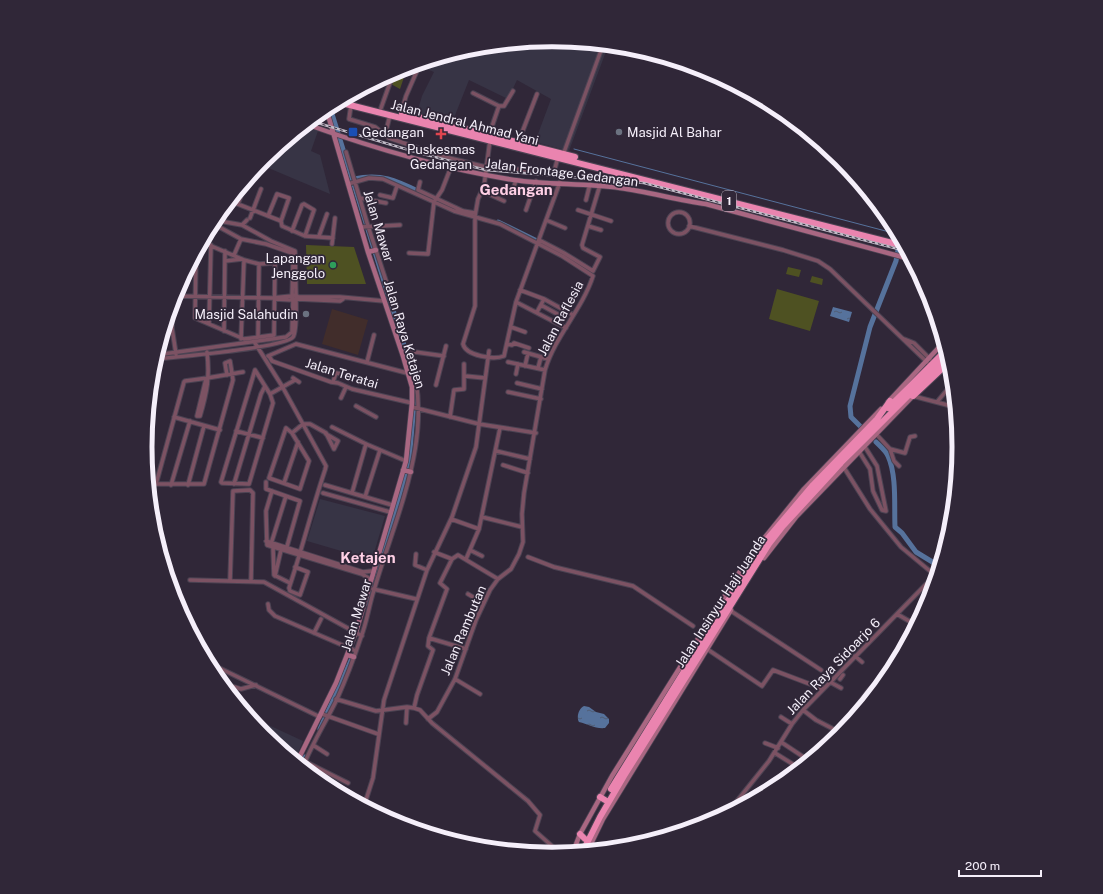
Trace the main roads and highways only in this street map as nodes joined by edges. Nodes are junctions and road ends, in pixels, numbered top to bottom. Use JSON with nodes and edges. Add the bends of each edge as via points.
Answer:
{"nodes":[{"id":1,"x":350,"y":102,"type":"edge"},
{"id":2,"x":348,"y":103,"type":"edge"},
{"id":3,"x":489,"y":138,"type":"junction"},
{"id":4,"x":561,"y":156,"type":"junction"},
{"id":5,"x":896,"y":243,"type":"edge"},
{"id":6,"x":941,"y":355,"type":"edge"},
{"id":7,"x":943,"y":363,"type":"edge"},
{"id":8,"x":944,"y":367,"type":"edge"},
{"id":9,"x":914,"y":395,"type":"junction"},
{"id":10,"x":890,"y":400,"type":"road end"},
{"id":11,"x":877,"y":419,"type":"junction"},
{"id":12,"x":873,"y":430,"type":"junction"},
{"id":13,"x":860,"y":437,"type":"junction"},
{"id":14,"x":814,"y":486,"type":"junction"},
{"id":15,"x":580,"y":834,"type":"road end"},
{"id":16,"x":585,"y":839,"type":"junction"},
{"id":17,"x":587,"y":845,"type":"edge"},
{"id":18,"x":582,"y":846,"type":"edge"}],
"edges":[{"from":1,"to":3,"type":"highway","name":"Jalan Jendral Ahmad Yani","number":"1","via":[[401,113]]},
{"from":2,"to":3,"type":"highway","name":"Jalan Jendral Ahmad Yani","number":"1"},
{"from":3,"to":4,"type":"highway","name":"Jalan Jendral Ahmad Yani","number":"1"},
{"from":3,"to":4,"type":"highway","name":"Jalan Jendral Ahmad Yani","number":"1","via":[[518,143]]},
{"from":4,"to":5,"type":"highway","number":"1"},
{"from":6,"to":11,"type":"highway"},
{"from":7,"to":9,"type":"highway"},
{"from":8,"to":9,"type":"highway","name":"Jalan Insinyur Haji Juanda"},
{"from":9,"to":12,"type":"highway","name":"Jalan Insinyur Haji Juanda"},
{"from":10,"to":11,"type":"highway","name":"Jalan Insinyur Haji Juanda"},
{"from":11,"to":12,"type":"highway","name":"Jalan Insinyur Haji Juanda"},
{"from":12,"to":13,"type":"highway","name":"Jalan Insinyur Haji Juanda"},
{"from":13,"to":14,"type":"highway","name":"Jalan Insinyur Haji Juanda"},
{"from":13,"to":14,"type":"highway","name":"Jalan Insinyur Haji Juanda","via":[[852,457]]},
{"from":14,"to":16,"type":"highway","name":"Jalan Insinyur Haji Juanda","via":[[763,544],[610,785]]},
{"from":14,"to":17,"type":"highway","name":"Jalan Insinyur Haji Juanda","via":[[749,576],[601,818]]},
{"from":15,"to":16,"type":"highway"},
{"from":16,"to":18,"type":"highway","name":"Jalan Insinyur Haji Juanda"}]}
